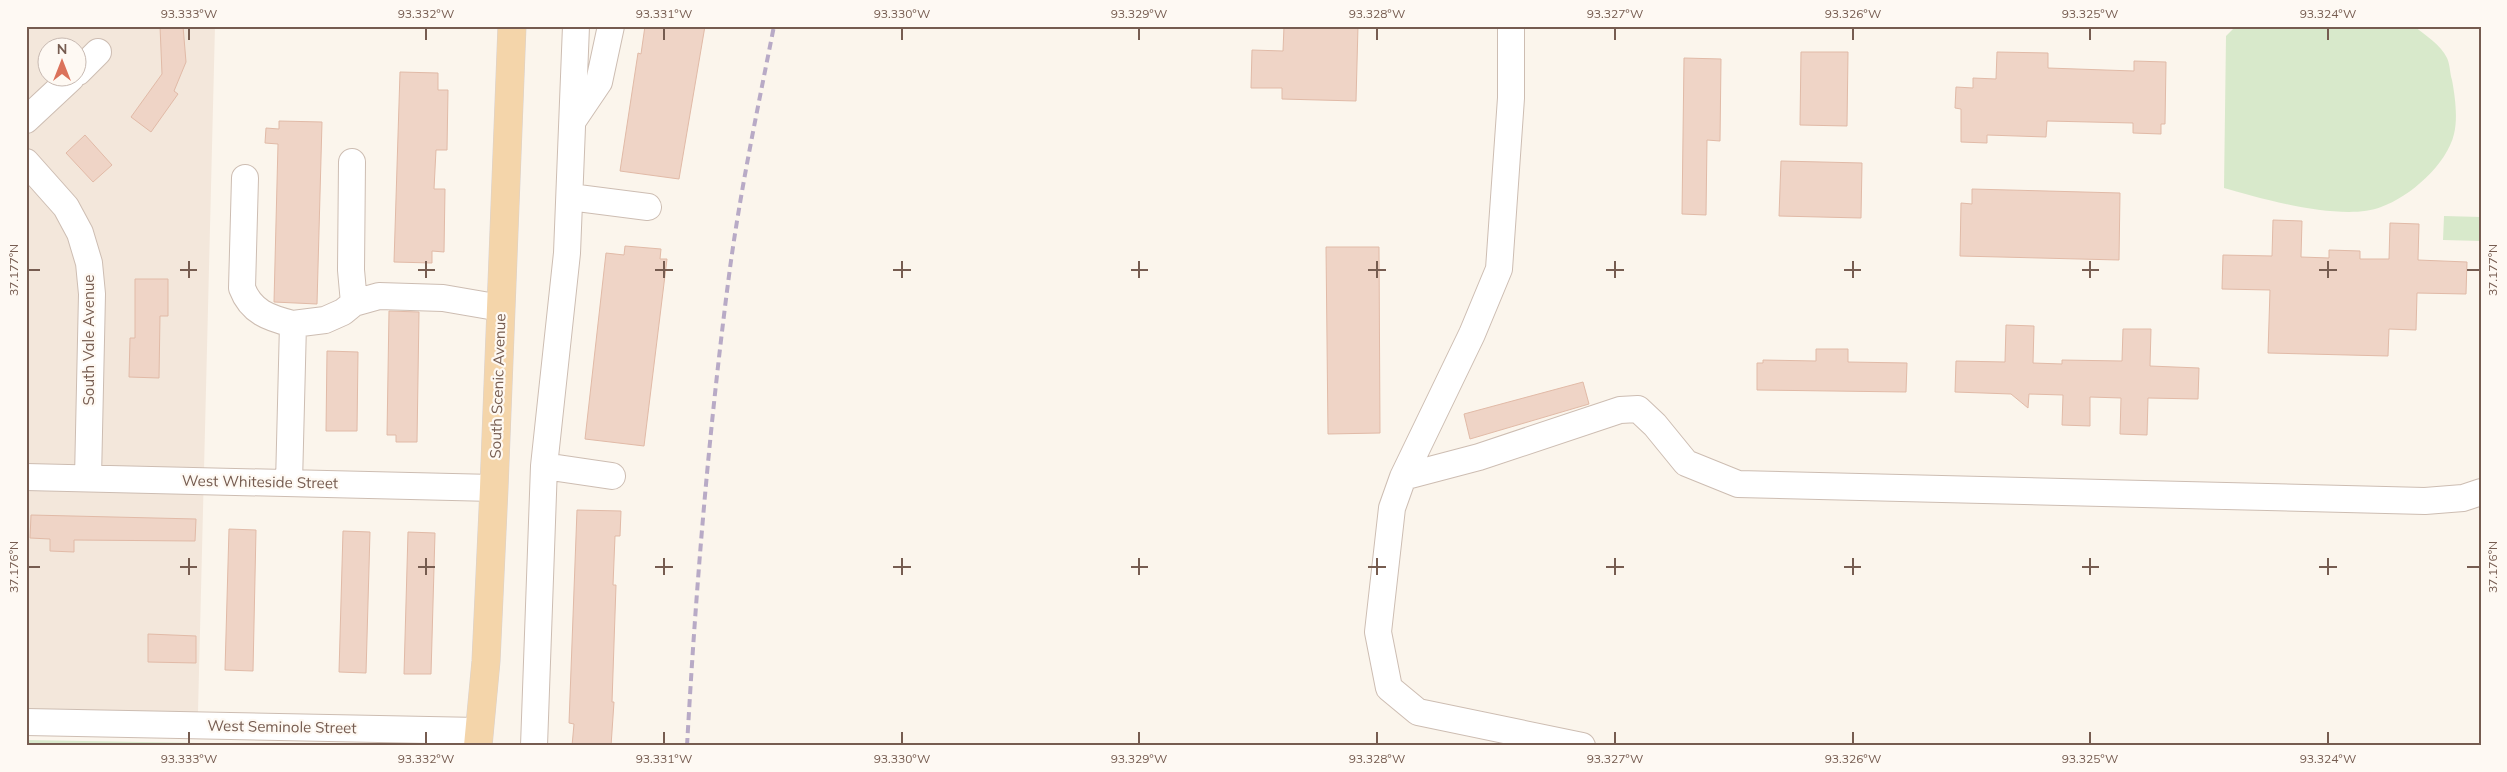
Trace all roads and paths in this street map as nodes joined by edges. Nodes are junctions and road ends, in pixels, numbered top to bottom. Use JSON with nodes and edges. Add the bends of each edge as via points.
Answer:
{"nodes":[{"id":1,"x":512,"y":26,"type":"edge"},
{"id":2,"x":576,"y":26,"type":"edge"},
{"id":3,"x":611,"y":26,"type":"edge"},
{"id":4,"x":1511,"y":26,"type":"edge"},
{"id":5,"x":98,"y":52,"type":"dead end"},
{"id":6,"x":88,"y":62,"type":"edge"},
{"id":7,"x":60,"y":88,"type":"edge"},
{"id":8,"x":574,"y":119,"type":"junction"},
{"id":9,"x":26,"y":120,"type":"edge"},
{"id":10,"x":26,"y":162,"type":"edge"},
{"id":11,"x":352,"y":162,"type":"dead end"},
{"id":12,"x":246,"y":178,"type":"dead end"},
{"id":13,"x":570,"y":197,"type":"junction"},
{"id":14,"x":648,"y":207,"type":"dead end"},
{"id":15,"x":354,"y":302,"type":"junction"},
{"id":16,"x":501,"y":308,"type":"junction"},
{"id":17,"x":293,"y":324,"type":"junction"},
{"id":18,"x":544,"y":466,"type":"junction"},
{"id":19,"x":612,"y":476,"type":"dead end"},
{"id":20,"x":26,"y":477,"type":"edge"},
{"id":21,"x":1403,"y":477,"type":"junction"},
{"id":22,"x":88,"y":478,"type":"junction"},
{"id":23,"x":289,"y":483,"type":"junction"},
{"id":24,"x":494,"y":488,"type":"junction"},
{"id":25,"x":2481,"y":492,"type":"edge"},
{"id":26,"x":26,"y":722,"type":"edge"},
{"id":27,"x":478,"y":738,"type":"edge"},
{"id":28,"x":534,"y":746,"type":"edge"},
{"id":29,"x":1582,"y":746,"type":"edge"}],
"edges":[{"from":1,"to":16,"type":"main road","name":"South Scenic Avenue"},
{"from":2,"to":8,"type":"street"},
{"from":3,"to":8,"type":"street","via":[[599,82]]},
{"from":4,"to":21,"type":"street","via":[[1510,98],[1499,269],[1472,334]]},
{"from":5,"to":6,"type":"street"},
{"from":7,"to":9,"type":"street"},
{"from":8,"to":13,"type":"street"},
{"from":10,"to":22,"type":"street","name":"South Vale Avenue","via":[[66,207],[80,233],[89,263],[92,294]]},
{"from":11,"to":15,"type":"street","via":[[351,270]]},
{"from":12,"to":17,"type":"street","via":[[242,288],[246,301],[271,318]]},
{"from":13,"to":14,"type":"street"},
{"from":13,"to":18,"type":"street"},
{"from":15,"to":16,"type":"street","via":[[379,296],[444,298]]},
{"from":15,"to":17,"type":"street","via":[[343,312],[325,320]]},
{"from":16,"to":24,"type":"main road","name":"South Scenic Avenue"},
{"from":17,"to":23,"type":"street"},
{"from":18,"to":19,"type":"street"},
{"from":18,"to":28,"type":"street"},
{"from":20,"to":22,"type":"street","name":"West Whiteside Street"},
{"from":21,"to":25,"type":"street","via":[[1479,457],[1620,410],[1638,409],[1686,463],[1738,484],[2426,501],[2463,498]]},
{"from":21,"to":29,"type":"street","via":[[1388,532],[1378,632],[1389,688],[1418,712]]},
{"from":22,"to":23,"type":"street","name":"West Whiteside Street"},
{"from":23,"to":24,"type":"street","name":"West Whiteside Street"},
{"from":24,"to":27,"type":"main road","name":"South Scenic Avenue","via":[[486,661]]},
{"from":26,"to":27,"type":"street","name":"West Seminole Street"}]}
